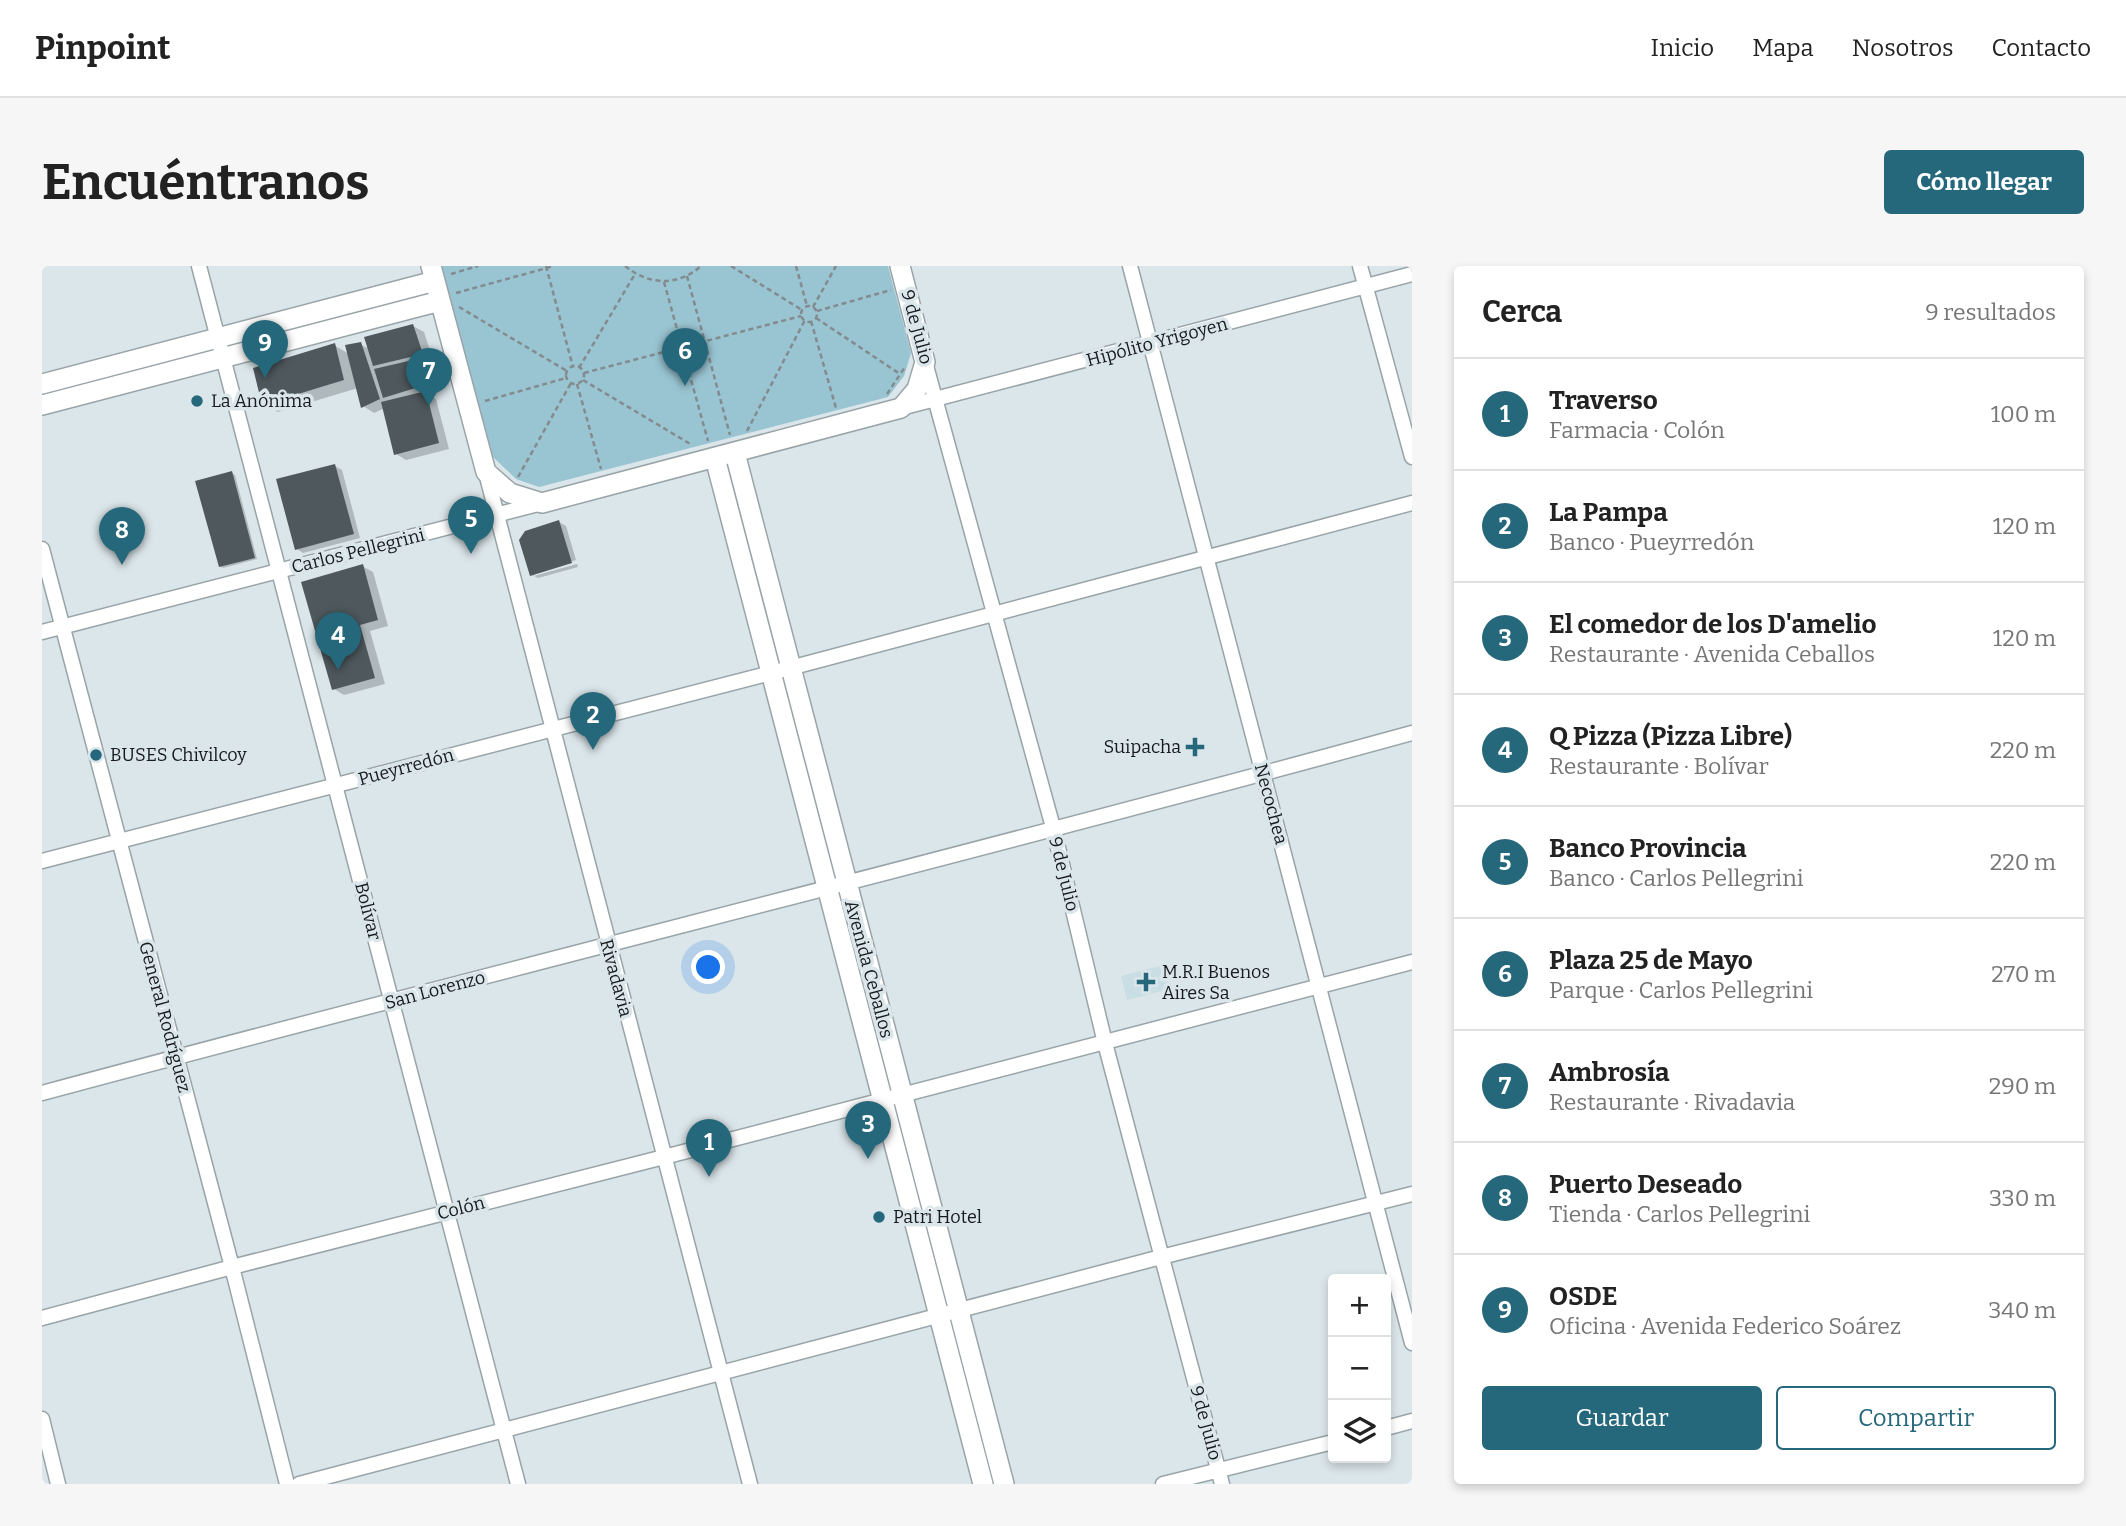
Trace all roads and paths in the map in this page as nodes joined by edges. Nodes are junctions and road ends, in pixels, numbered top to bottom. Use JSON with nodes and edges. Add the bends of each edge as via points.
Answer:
{"nodes":[{"id":1,"x":200,"y":266,"type":"edge"},
{"id":2,"x":478,"y":266,"type":"edge"},
{"id":3,"x":554,"y":266,"type":"edge"},
{"id":4,"x":625,"y":266,"type":"edge"},
{"id":5,"x":701,"y":266,"type":"edge"},
{"id":6,"x":732,"y":266,"type":"edge"},
{"id":7,"x":796,"y":266,"type":"edge"},
{"id":8,"x":836,"y":266,"type":"edge"},
{"id":9,"x":900,"y":266,"type":"edge"},
{"id":10,"x":1130,"y":266,"type":"edge"},
{"id":11,"x":1360,"y":266,"type":"edge"},
{"id":12,"x":546,"y":267,"type":"edge"},
{"id":13,"x":441,"y":272,"type":"edge"},
{"id":14,"x":635,"y":274,"type":"junction"},
{"id":15,"x":1412,"y":274,"type":"edge"},
{"id":16,"x":687,"y":276,"type":"junction"},
{"id":17,"x":664,"y":282,"type":"junction"},
{"id":18,"x":1366,"y":287,"type":"junction"},
{"id":19,"x":891,"y":290,"type":"dead end"},
{"id":20,"x":452,"y":301,"type":"junction"},
{"id":21,"x":807,"y":306,"type":"junction"},
{"id":22,"x":813,"y":307,"type":"junction"},
{"id":23,"x":802,"y":310,"type":"junction"},
{"id":24,"x":817,"y":312,"type":"junction"},
{"id":25,"x":801,"y":316,"type":"junction"},
{"id":26,"x":816,"y":318,"type":"junction"},
{"id":27,"x":805,"y":320,"type":"junction"},
{"id":28,"x":462,"y":321,"type":"dead end"},
{"id":29,"x":811,"y":321,"type":"junction"},
{"id":30,"x":218,"y":338,"type":"junction"},
{"id":31,"x":704,"y":341,"type":"junction"},
{"id":32,"x":1150,"y":344,"type":"junction"},
{"id":33,"x":682,"y":347,"type":"junction"},
{"id":34,"x":224,"y":358,"type":"junction"},
{"id":35,"x":925,"y":362,"type":"junction"},
{"id":36,"x":905,"y":366,"type":"dead end"},
{"id":37,"x":573,"y":367,"type":"junction"},
{"id":38,"x":579,"y":368,"type":"junction"},
{"id":39,"x":567,"y":371,"type":"junction"},
{"id":40,"x":584,"y":373,"type":"junction"},
{"id":41,"x":902,"y":374,"type":"junction"},
{"id":42,"x":566,"y":378,"type":"junction"},
{"id":43,"x":583,"y":380,"type":"junction"},
{"id":44,"x":570,"y":383,"type":"junction"},
{"id":45,"x":42,"y":384,"type":"edge"},
{"id":46,"x":577,"y":384,"type":"junction"},
{"id":47,"x":937,"y":399,"type":"junction"},
{"id":48,"x":484,"y":401,"type":"dead end"},
{"id":49,"x":894,"y":401,"type":"junction"},
{"id":50,"x":42,"y":405,"type":"edge"},
{"id":51,"x":836,"y":408,"type":"dead end"},
{"id":52,"x":760,"y":428,"type":"dead end"},
{"id":53,"x":747,"y":431,"type":"junction"},
{"id":54,"x":719,"y":438,"type":"dead end"},
{"id":55,"x":692,"y":445,"type":"junction"},
{"id":56,"x":679,"y":449,"type":"dead end"},
{"id":57,"x":711,"y":450,"type":"junction"},
{"id":58,"x":734,"y":453,"type":"junction"},
{"id":59,"x":1412,"y":457,"type":"edge"},
{"id":60,"x":601,"y":469,"type":"dead end"},
{"id":61,"x":486,"y":472,"type":"junction"},
{"id":62,"x":511,"y":472,"type":"dead end"},
{"id":63,"x":518,"y":477,"type":"junction"},
{"id":64,"x":525,"y":480,"type":"dead end"},
{"id":65,"x":542,"y":503,"type":"junction"},
{"id":66,"x":1412,"y":503,"type":"edge"},
{"id":67,"x":498,"y":516,"type":"junction"},
{"id":68,"x":42,"y":549,"type":"edge"},
{"id":69,"x":1206,"y":559,"type":"junction"},
{"id":70,"x":281,"y":571,"type":"junction"},
{"id":71,"x":993,"y":612,"type":"junction"},
{"id":72,"x":62,"y":626,"type":"junction"},
{"id":73,"x":42,"y":632,"type":"edge"},
{"id":74,"x":791,"y":668,"type":"junction"},
{"id":75,"x":771,"y":673,"type":"junction"},
{"id":76,"x":551,"y":728,"type":"junction"},
{"id":77,"x":1412,"y":733,"type":"edge"},
{"id":78,"x":1263,"y":774,"type":"junction"},
{"id":79,"x":335,"y":785,"type":"junction"},
{"id":80,"x":1054,"y":831,"type":"junction"},
{"id":81,"x":119,"y":840,"type":"junction"},
{"id":82,"x":42,"y":861,"type":"edge"},
{"id":83,"x":837,"y":886,"type":"junction"},
{"id":84,"x":607,"y":943,"type":"junction"},
{"id":85,"x":1412,"y":962,"type":"edge"},
{"id":86,"x":1320,"y":986,"type":"junction"},
{"id":87,"x":391,"y":1002,"type":"junction"},
{"id":88,"x":1105,"y":1042,"type":"junction"},
{"id":89,"x":176,"y":1057,"type":"junction"},
{"id":90,"x":42,"y":1093,"type":"edge"},
{"id":91,"x":902,"y":1094,"type":"junction"},
{"id":92,"x":881,"y":1100,"type":"junction"},
{"id":93,"x":664,"y":1157,"type":"junction"},
{"id":94,"x":1412,"y":1194,"type":"edge"},
{"id":95,"x":1375,"y":1203,"type":"junction"},
{"id":96,"x":448,"y":1212,"type":"junction"},
{"id":97,"x":1161,"y":1257,"type":"junction"},
{"id":98,"x":232,"y":1267,"type":"junction"},
{"id":99,"x":959,"y":1310,"type":"junction"},
{"id":100,"x":938,"y":1316,"type":"junction"},
{"id":101,"x":42,"y":1318,"type":"edge"},
{"id":102,"x":1412,"y":1343,"type":"edge"},
{"id":103,"x":720,"y":1373,"type":"junction"},
{"id":104,"x":42,"y":1419,"type":"edge"},
{"id":105,"x":1412,"y":1422,"type":"edge"},
{"id":106,"x":1391,"y":1427,"type":"edge"},
{"id":107,"x":504,"y":1430,"type":"junction"},
{"id":108,"x":1328,"y":1444,"type":"edge"},
{"id":109,"x":1220,"y":1478,"type":"edge"},
{"id":110,"x":58,"y":1484,"type":"edge"},
{"id":111,"x":287,"y":1484,"type":"edge"},
{"id":112,"x":299,"y":1484,"type":"edge"},
{"id":113,"x":518,"y":1484,"type":"edge"},
{"id":114,"x":750,"y":1484,"type":"edge"},
{"id":115,"x":983,"y":1484,"type":"edge"},
{"id":116,"x":1004,"y":1484,"type":"edge"},
{"id":117,"x":1163,"y":1484,"type":"edge"}],
"edges":[{"from":1,"to":30,"type":"street","name":"Bolívar"},
{"from":2,"to":13,"type":"path"},
{"from":3,"to":12,"type":"path"},
{"from":4,"to":14,"type":"path"},
{"from":5,"to":16,"type":"path"},
{"from":6,"to":23,"type":"path"},
{"from":7,"to":21,"type":"path"},
{"from":8,"to":22,"type":"path"},
{"from":9,"to":35,"type":"main road","name":"9 de Julio"},
{"from":10,"to":32,"type":"street","name":"Necochea"},
{"from":11,"to":18,"type":"street"},
{"from":12,"to":20,"type":"path"},
{"from":12,"to":37,"type":"path"},
{"from":13,"to":20,"type":"main road","name":"Rivadavia"},
{"from":13,"to":20,"type":"path"},
{"from":13,"to":30,"type":"main road"},
{"from":14,"to":17,"type":"path"},
{"from":14,"to":38,"type":"path"},
{"from":15,"to":18,"type":"street","name":"Hipólito Yrigoyen"},
{"from":16,"to":17,"type":"path"},
{"from":16,"to":31,"type":"path"},
{"from":17,"to":33,"type":"path"},
{"from":18,"to":32,"type":"street","name":"Hipólito Yrigoyen"},
{"from":18,"to":59,"type":"street"},
{"from":19,"to":24,"type":"path"},
{"from":20,"to":28,"type":"path"},
{"from":20,"to":34,"type":"main road"},
{"from":20,"to":39,"type":"path"},
{"from":20,"to":61,"type":"main road","name":"Rivadavia"},
{"from":21,"to":22,"type":"path"},
{"from":21,"to":23,"type":"path"},
{"from":22,"to":24,"type":"path"},
{"from":23,"to":25,"type":"path"},
{"from":24,"to":26,"type":"path"},
{"from":25,"to":27,"type":"path"},
{"from":25,"to":31,"type":"path"},
{"from":26,"to":29,"type":"path"},
{"from":26,"to":41,"type":"path"},
{"from":27,"to":29,"type":"path"},
{"from":27,"to":53,"type":"path"},
{"from":29,"to":51,"type":"path"},
{"from":30,"to":34,"type":"street","name":"Bolívar"},
{"from":30,"to":45,"type":"main road"},
{"from":31,"to":33,"type":"path"},
{"from":31,"to":53,"type":"path","via":[[730,435]]},
{"from":32,"to":47,"type":"street","name":"Hipólito Yrigoyen"},
{"from":32,"to":69,"type":"street","name":"Necochea"},
{"from":33,"to":40,"type":"path"},
{"from":33,"to":57,"type":"path"},
{"from":34,"to":50,"type":"main road"},
{"from":34,"to":70,"type":"street","name":"Bolívar"},
{"from":35,"to":47,"type":"street","name":"9 de Julio"},
{"from":35,"to":49,"type":"main road","via":[[917,389]]},
{"from":36,"to":41,"type":"path"},
{"from":37,"to":38,"type":"path"},
{"from":37,"to":39,"type":"path"},
{"from":38,"to":40,"type":"path"},
{"from":39,"to":42,"type":"path"},
{"from":40,"to":43,"type":"path"},
{"from":41,"to":49,"type":"path"},
{"from":42,"to":44,"type":"path"},
{"from":42,"to":48,"type":"path"},
{"from":43,"to":46,"type":"path"},
{"from":43,"to":55,"type":"path"},
{"from":44,"to":46,"type":"path"},
{"from":44,"to":63,"type":"path"},
{"from":46,"to":60,"type":"path"},
{"from":47,"to":49,"type":"street","name":"Hipólito Yrigoyen"},
{"from":47,"to":71,"type":"street","name":"9 de Julio"},
{"from":49,"to":58,"type":"main road","name":"Hipólito Yrigoyen"},
{"from":52,"to":53,"type":"path"},
{"from":54,"to":57,"type":"path"},
{"from":55,"to":56,"type":"path"},
{"from":55,"to":57,"type":"path"},
{"from":57,"to":58,"type":"main road","name":"Hipólito Yrigoyen"},
{"from":57,"to":65,"type":"main road","name":"Carlos Pellegrini"},
{"from":57,"to":75,"type":"main road","name":"Avenida Ceballos"},
{"from":58,"to":74,"type":"main road","name":"Avenida Ceballos"},
{"from":61,"to":65,"type":"main road","via":[[510,493]]},
{"from":61,"to":67,"type":"street","name":"Rivadavia"},
{"from":62,"to":63,"type":"path"},
{"from":63,"to":64,"type":"path"},
{"from":65,"to":67,"type":"street","name":"Carlos Pellegrini"},
{"from":66,"to":69,"type":"street","name":"Pueyrredón"},
{"from":67,"to":70,"type":"street","name":"Carlos Pellegrini"},
{"from":67,"to":76,"type":"street","name":"Rivadavia"},
{"from":68,"to":72,"type":"street","name":"General Rodríguez"},
{"from":69,"to":71,"type":"street","name":"Pueyrredón"},
{"from":69,"to":78,"type":"street","name":"Necochea"},
{"from":70,"to":72,"type":"street","name":"Carlos Pellegrini"},
{"from":70,"to":79,"type":"street","name":"Bolívar"},
{"from":71,"to":74,"type":"street","name":"Pueyrredón"},
{"from":71,"to":80,"type":"street","name":"9 de Julio"},
{"from":72,"to":73,"type":"street","name":"Carlos Pellegrini"},
{"from":72,"to":81,"type":"street","name":"General Rodríguez"},
{"from":74,"to":75,"type":"street","name":"Pueyrredón"},
{"from":74,"to":83,"type":"main road","name":"Avenida Ceballos"},
{"from":75,"to":76,"type":"street","name":"Pueyrredón"},
{"from":75,"to":83,"type":"main road","name":"Avenida Ceballos"},
{"from":76,"to":79,"type":"street","name":"Pueyrredón"},
{"from":76,"to":84,"type":"street","name":"Rivadavia"},
{"from":77,"to":78,"type":"street"},
{"from":78,"to":80,"type":"street"},
{"from":78,"to":86,"type":"street","name":"Necochea"},
{"from":79,"to":81,"type":"street","name":"Pueyrredón"},
{"from":79,"to":87,"type":"street","name":"Bolívar"},
{"from":80,"to":83,"type":"street"},
{"from":80,"to":88,"type":"street","name":"9 de Julio"},
{"from":81,"to":82,"type":"street","name":"Pueyrredón"},
{"from":81,"to":89,"type":"street","name":"General Rodríguez"},
{"from":83,"to":84,"type":"street","name":"San Lorenzo"},
{"from":83,"to":91,"type":"main road","name":"Avenida Ceballos"},
{"from":83,"to":92,"type":"main road","name":"Avenida Ceballos"},
{"from":84,"to":87,"type":"street","name":"San Lorenzo"},
{"from":84,"to":93,"type":"street","name":"Rivadavia"},
{"from":85,"to":86,"type":"street","name":"Colón"},
{"from":86,"to":88,"type":"street","name":"Colón"},
{"from":86,"to":95,"type":"street","name":"Necochea"},
{"from":87,"to":89,"type":"street","name":"San Lorenzo"},
{"from":87,"to":96,"type":"street","name":"Bolívar"},
{"from":88,"to":91,"type":"street","name":"Colón"},
{"from":88,"to":97,"type":"street","name":"9 de Julio"},
{"from":89,"to":90,"type":"street","name":"San Lorenzo"},
{"from":89,"to":98,"type":"street","name":"General Rodríguez"},
{"from":91,"to":92,"type":"street","name":"Colón"},
{"from":91,"to":99,"type":"main road","name":"Avenida Ceballos"},
{"from":92,"to":93,"type":"street","name":"Colón"},
{"from":92,"to":100,"type":"main road","name":"Avenida Ceballos"},
{"from":93,"to":96,"type":"street","name":"Colón"},
{"from":93,"to":103,"type":"street","name":"Rivadavia"},
{"from":94,"to":95,"type":"street"},
{"from":95,"to":97,"type":"street"},
{"from":95,"to":102,"type":"street","name":"Necochea"},
{"from":96,"to":98,"type":"street","name":"Colón"},
{"from":96,"to":107,"type":"street","name":"Bolívar"},
{"from":97,"to":99,"type":"street"},
{"from":97,"to":109,"type":"street","name":"9 de Julio"},
{"from":98,"to":101,"type":"street","name":"Colón"},
{"from":98,"to":111,"type":"street","name":"General Rodríguez"},
{"from":99,"to":100,"type":"street"},
{"from":99,"to":116,"type":"main road","name":"Avenida Ceballos"},
{"from":100,"to":103,"type":"street"},
{"from":100,"to":115,"type":"main road","name":"Avenida Ceballos"},
{"from":103,"to":107,"type":"street"},
{"from":103,"to":114,"type":"street","name":"Rivadavia"},
{"from":104,"to":110,"type":"street"},
{"from":105,"to":106,"type":"street"},
{"from":107,"to":112,"type":"street"},
{"from":107,"to":113,"type":"street","name":"Bolívar"},
{"from":108,"to":109,"type":"street"},
{"from":109,"to":117,"type":"street"}]}
